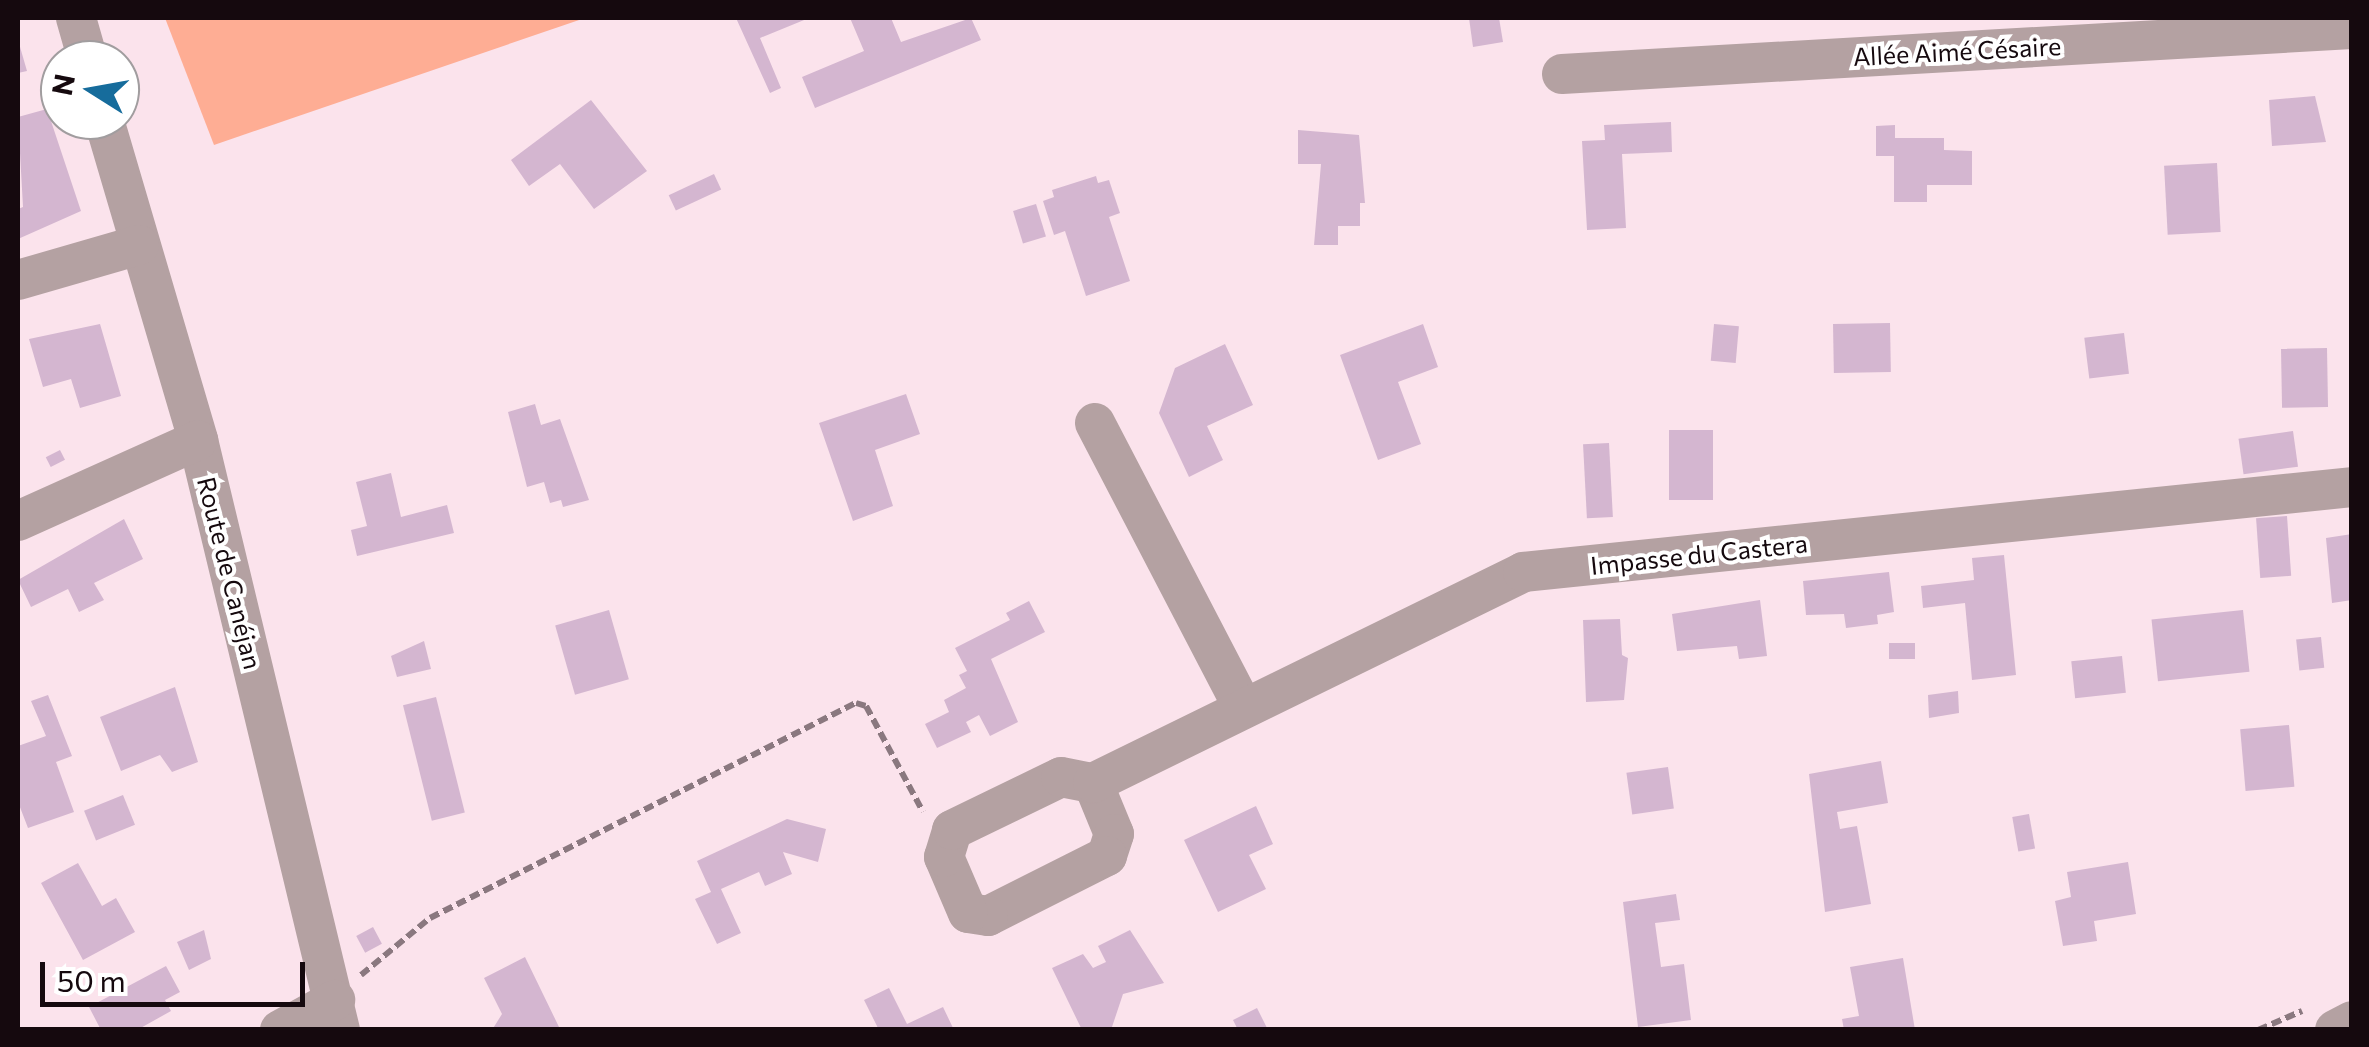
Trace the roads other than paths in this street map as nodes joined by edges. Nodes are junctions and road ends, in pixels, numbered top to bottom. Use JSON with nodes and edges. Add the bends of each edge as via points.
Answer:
{"nodes":[{"id":1,"x":2352,"y":29,"type":"edge"},
{"id":2,"x":1562,"y":74,"type":"dead end"},
{"id":3,"x":109,"y":140,"type":"edge"},
{"id":4,"x":138,"y":245,"type":"junction"},
{"id":5,"x":18,"y":280,"type":"edge"},
{"id":6,"x":1096,"y":423,"type":"dead end"},
{"id":7,"x":198,"y":440,"type":"junction"},
{"id":8,"x":2352,"y":487,"type":"edge"},
{"id":9,"x":18,"y":521,"type":"edge"},
{"id":10,"x":1244,"y":709,"type":"junction"},
{"id":11,"x":1093,"y":783,"type":"junction"},
{"id":12,"x":336,"y":1003,"type":"edge"},
{"id":13,"x":2352,"y":1021,"type":"edge"},
{"id":14,"x":280,"y":1030,"type":"edge"},
{"id":15,"x":2335,"y":1030,"type":"edge"}],
"edges":[{"from":1,"to":2,"type":"street","name":"Allée Aimé Césaire"},
{"from":3,"to":4,"type":"street","name":"Route de Canéjan"},
{"from":4,"to":5,"type":"street"},
{"from":4,"to":7,"type":"street","name":"Route de Canéjan"},
{"from":6,"to":10,"type":"street"},
{"from":7,"to":9,"type":"street"},
{"from":7,"to":12,"type":"street","name":"Route de Canéjan"},
{"from":8,"to":10,"type":"street","name":"Impasse du Castera","via":[[1523,572]]},
{"from":10,"to":11,"type":"street","name":"Impasse du Castera"},
{"from":11,"to":11,"type":"street","name":"Impasse du Castera","via":[[1062,777],[952,830],[944,857],[968,914],[988,916],[1107,856],[1114,834]]},
{"from":12,"to":14,"type":"street"},
{"from":13,"to":15,"type":"street"}]}
